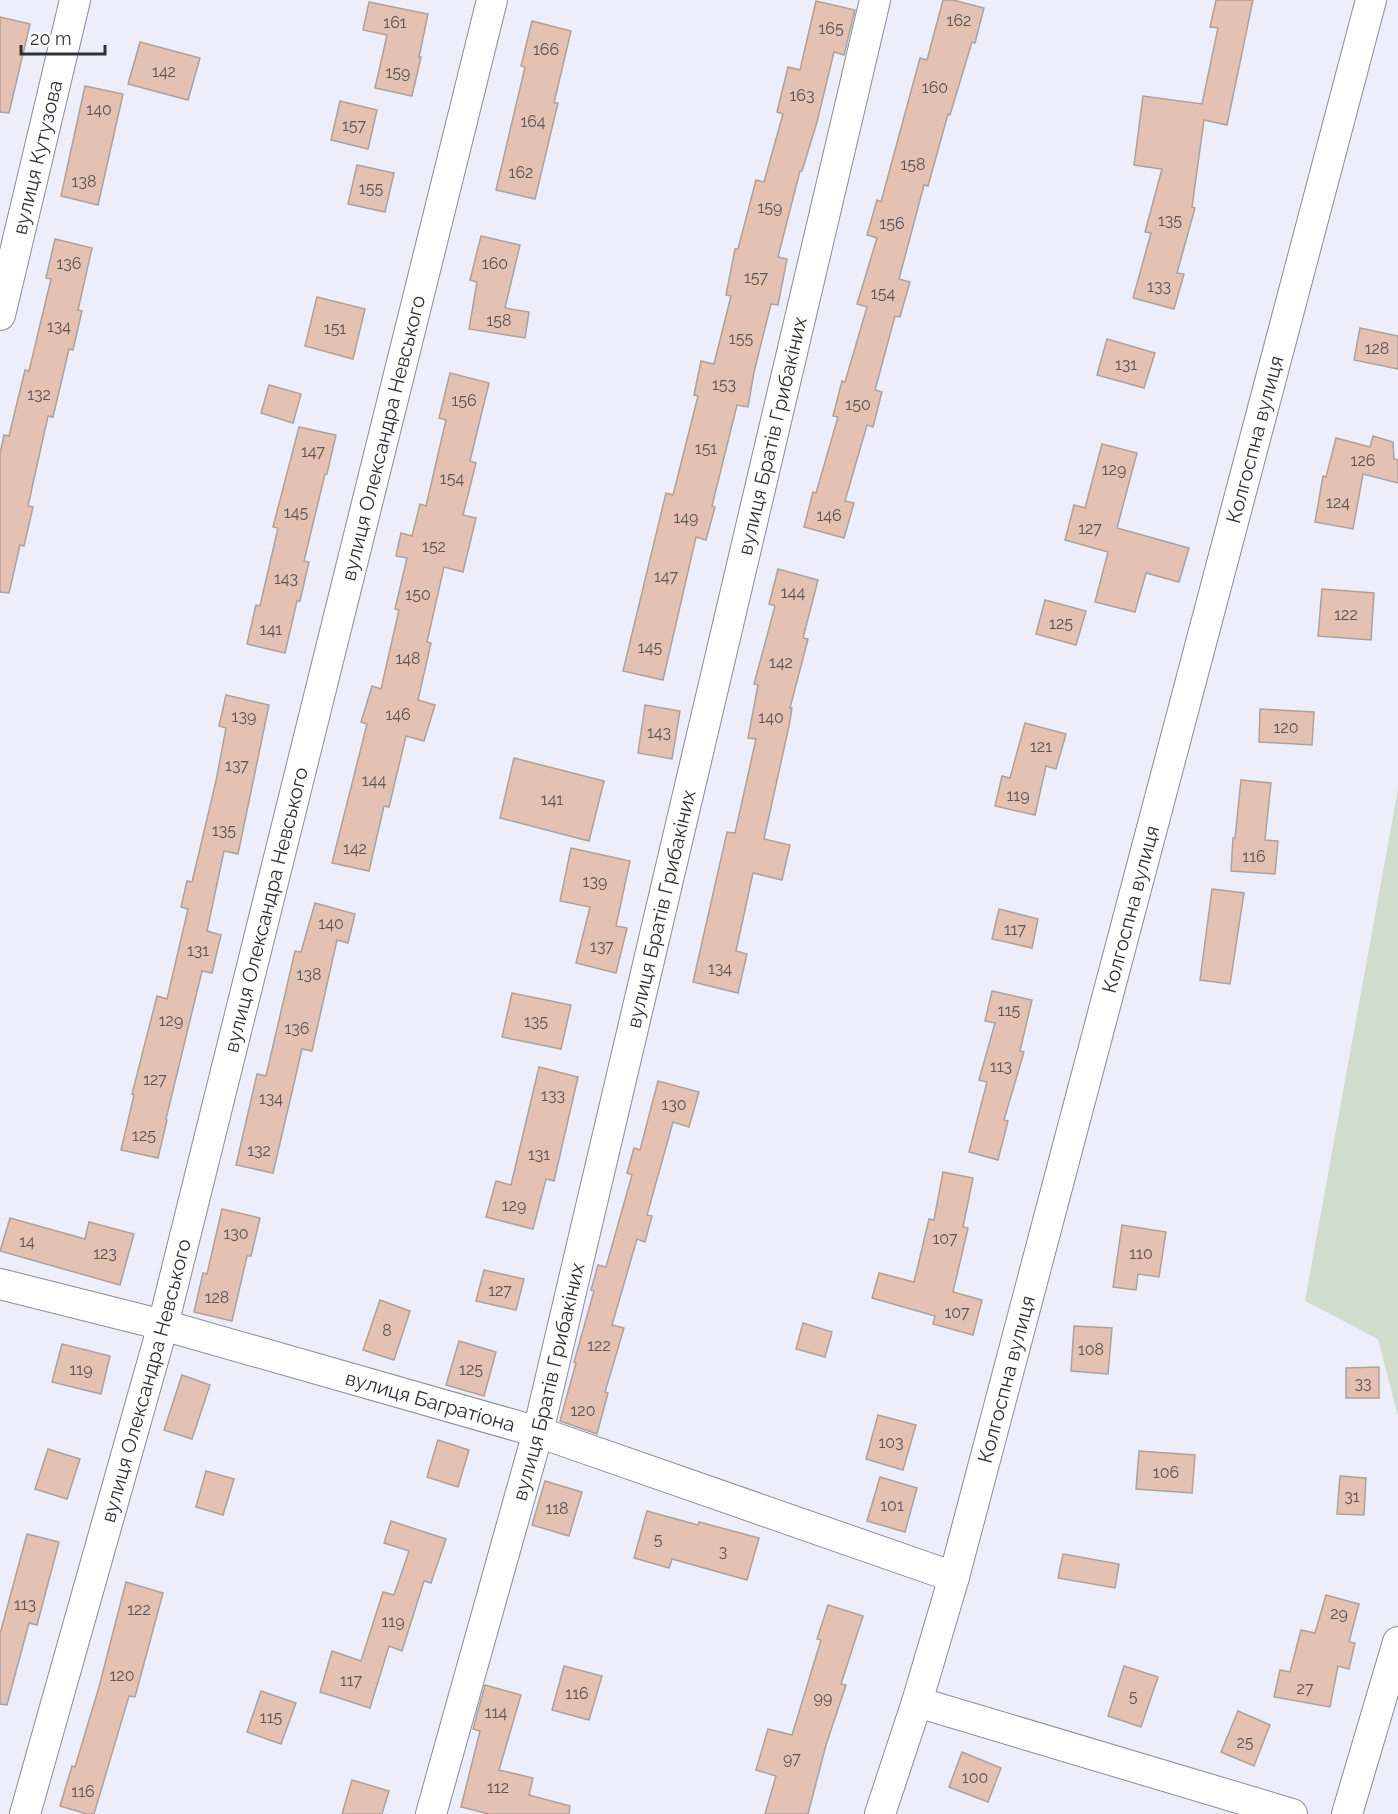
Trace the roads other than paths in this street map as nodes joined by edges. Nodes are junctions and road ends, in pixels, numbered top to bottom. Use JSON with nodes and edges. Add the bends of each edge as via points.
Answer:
{"nodes":[{"id":1,"x":75,"y":0,"type":"edge"},
{"id":2,"x":492,"y":0,"type":"edge"},
{"id":3,"x":875,"y":0,"type":"edge"},
{"id":4,"x":1371,"y":0,"type":"edge"},
{"id":5,"x":0,"y":315,"type":"edge"},
{"id":6,"x":0,"y":1284,"type":"edge"},
{"id":7,"x":163,"y":1325,"type":"junction"},
{"id":8,"x":538,"y":1432,"type":"junction"},
{"id":9,"x":954,"y":1577,"type":"junction"},
{"id":10,"x":1398,"y":1642,"type":"edge"},
{"id":11,"x":917,"y":1702,"type":"junction"},
{"id":12,"x":25,"y":1814,"type":"edge"},
{"id":13,"x":431,"y":1814,"type":"edge"},
{"id":14,"x":880,"y":1814,"type":"edge"},
{"id":15,"x":1292,"y":1814,"type":"edge"},
{"id":16,"x":1347,"y":1814,"type":"edge"}],
"edges":[{"from":1,"to":5,"type":"street","name":"вулиця Кутузова"},
{"from":2,"to":7,"type":"street","name":"вулиця Олександра Невського"},
{"from":3,"to":8,"type":"street","name":"вулиця Братів Грибакіних"},
{"from":4,"to":9,"type":"street","name":"Колгоспна вулиця"},
{"from":6,"to":7,"type":"street","name":"вулиця Багратіона"},
{"from":7,"to":8,"type":"street","name":"вулиця Багратіона"},
{"from":7,"to":12,"type":"street","name":"вулиця Олександра Невського"},
{"from":8,"to":9,"type":"street","name":"вулиця Багратіона"},
{"from":8,"to":13,"type":"street","name":"вулиця Братів Грибакіних"},
{"from":9,"to":11,"type":"street","name":"Колгоспна вулиця"},
{"from":10,"to":16,"type":"street"},
{"from":11,"to":14,"type":"street","name":"Колгоспна вулиця"},
{"from":11,"to":15,"type":"street"}]}
